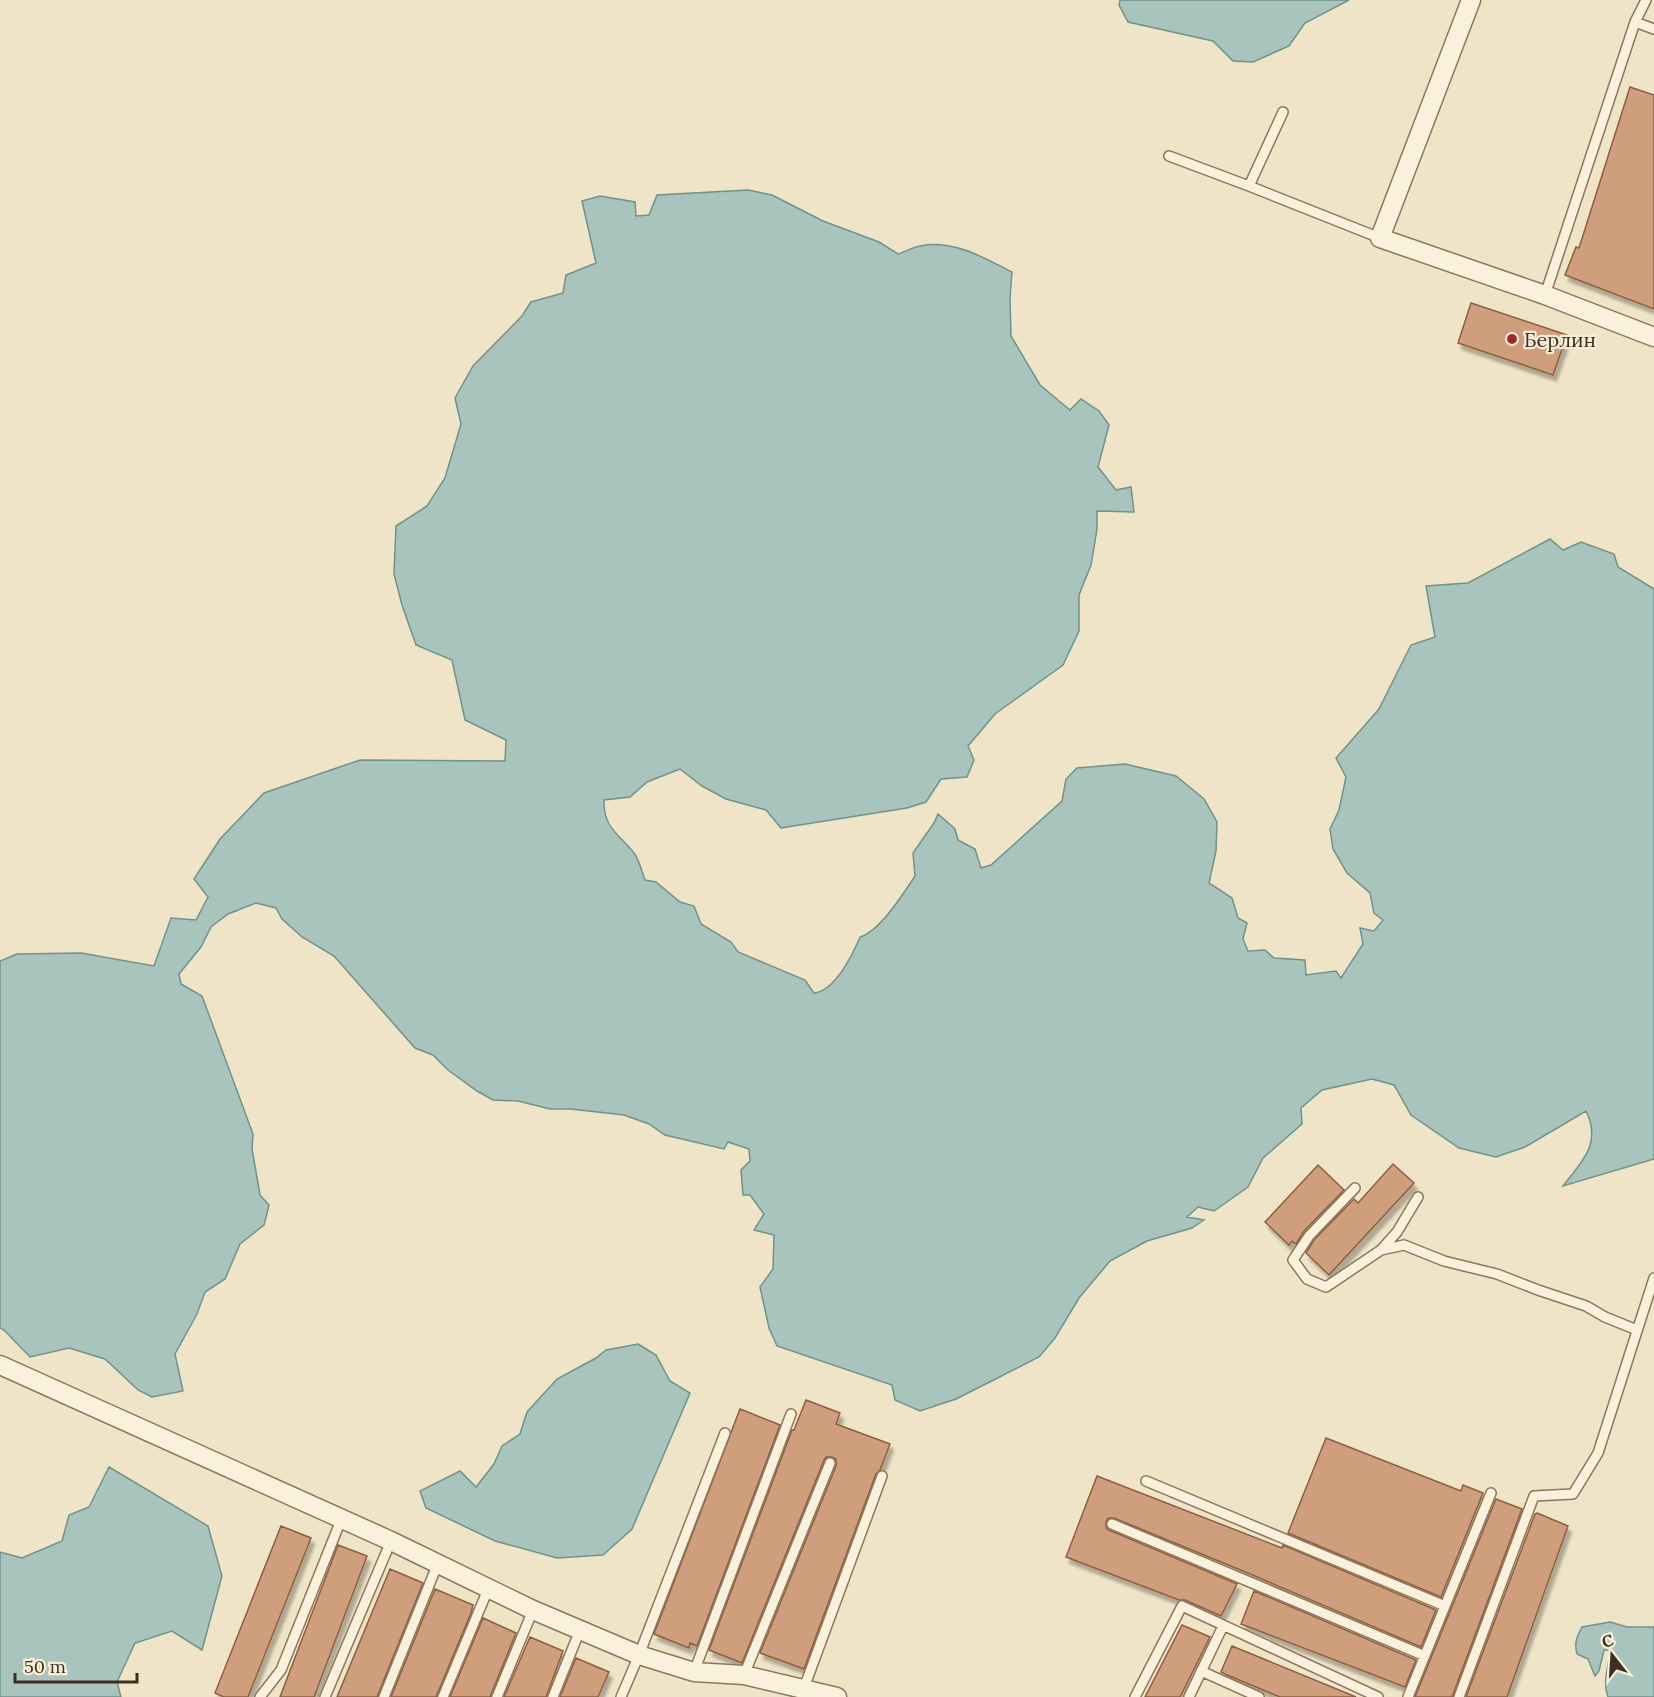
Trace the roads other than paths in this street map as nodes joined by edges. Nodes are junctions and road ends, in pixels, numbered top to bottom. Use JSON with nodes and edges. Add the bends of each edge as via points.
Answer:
{"nodes":[{"id":1,"x":1471,"y":0,"type":"edge"},
{"id":2,"x":1646,"y":0,"type":"edge"},
{"id":3,"x":1635,"y":22,"type":"junction"},
{"id":4,"x":1654,"y":29,"type":"edge"},
{"id":5,"x":1283,"y":112,"type":"dead end"},
{"id":6,"x":1169,"y":156,"type":"dead end"},
{"id":7,"x":1249,"y":186,"type":"junction"},
{"id":8,"x":1380,"y":238,"type":"junction"},
{"id":9,"x":1545,"y":295,"type":"junction"},
{"id":10,"x":1654,"y":337,"type":"edge"},
{"id":11,"x":1355,"y":1188,"type":"dead end"},
{"id":12,"x":1418,"y":1197,"type":"dead end"},
{"id":13,"x":1381,"y":1250,"type":"junction"},
{"id":14,"x":1654,"y":1278,"type":"edge"},
{"id":15,"x":1637,"y":1330,"type":"junction"},
{"id":16,"x":0,"y":1365,"type":"edge"},
{"id":17,"x":790,"y":1414,"type":"dead end"},
{"id":18,"x":725,"y":1433,"type":"dead end"},
{"id":19,"x":830,"y":1463,"type":"dead end"},
{"id":20,"x":882,"y":1476,"type":"dead end"},
{"id":21,"x":1146,"y":1481,"type":"dead end"},
{"id":22,"x":1491,"y":1493,"type":"dead end"},
{"id":23,"x":341,"y":1520,"type":"junction"},
{"id":24,"x":1112,"y":1524,"type":"dead end"},
{"id":25,"x":391,"y":1541,"type":"junction"},
{"id":26,"x":438,"y":1563,"type":"junction"},
{"id":27,"x":489,"y":1587,"type":"junction"},
{"id":28,"x":1446,"y":1606,"type":"junction"},
{"id":29,"x":533,"y":1610,"type":"junction"},
{"id":30,"x":1223,"y":1626,"type":"junction"},
{"id":31,"x":580,"y":1630,"type":"junction"},
{"id":32,"x":639,"y":1655,"type":"junction"},
{"id":33,"x":1425,"y":1656,"type":"junction"},
{"id":34,"x":1201,"y":1671,"type":"junction"},
{"id":35,"x":694,"y":1672,"type":"junction"},
{"id":36,"x":744,"y":1675,"type":"junction"},
{"id":37,"x":804,"y":1688,"type":"junction"},
{"id":38,"x":260,"y":1697,"type":"edge"},
{"id":39,"x":325,"y":1697,"type":"edge"},
{"id":40,"x":384,"y":1697,"type":"edge"},
{"id":41,"x":443,"y":1697,"type":"edge"},
{"id":42,"x":497,"y":1697,"type":"edge"},
{"id":43,"x":553,"y":1697,"type":"edge"},
{"id":44,"x":621,"y":1697,"type":"edge"},
{"id":45,"x":837,"y":1697,"type":"edge"},
{"id":46,"x":1135,"y":1697,"type":"edge"},
{"id":47,"x":1189,"y":1697,"type":"edge"},
{"id":48,"x":1259,"y":1697,"type":"edge"},
{"id":49,"x":1378,"y":1697,"type":"edge"},
{"id":50,"x":1408,"y":1697,"type":"edge"},
{"id":51,"x":1459,"y":1697,"type":"edge"}],
"edges":[{"from":1,"to":8,"type":"street"},
{"from":2,"to":3,"type":"lane"},
{"from":3,"to":4,"type":"lane"},
{"from":3,"to":9,"type":"lane"},
{"from":5,"to":7,"type":"lane"},
{"from":6,"to":7,"type":"lane"},
{"from":7,"to":8,"type":"lane"},
{"from":8,"to":9,"type":"street"},
{"from":9,"to":10,"type":"street"},
{"from":11,"to":13,"type":"lane","via":[[1309,1236],[1293,1260],[1307,1279],[1326,1287]]},
{"from":12,"to":13,"type":"lane"},
{"from":13,"to":15,"type":"lane","via":[[1404,1245],[1444,1261],[1497,1274],[1586,1306]]},
{"from":14,"to":15,"type":"lane"},
{"from":15,"to":51,"type":"lane","via":[[1593,1462],[1573,1494],[1534,1496]]},
{"from":16,"to":23,"type":"street"},
{"from":17,"to":35,"type":"lane"},
{"from":18,"to":32,"type":"lane"},
{"from":19,"to":36,"type":"lane"},
{"from":20,"to":37,"type":"lane"},
{"from":21,"to":28,"type":"lane"},
{"from":22,"to":28,"type":"lane"},
{"from":23,"to":25,"type":"street"},
{"from":23,"to":38,"type":"lane","via":[[281,1670]]},
{"from":24,"to":33,"type":"lane"},
{"from":25,"to":26,"type":"street"},
{"from":25,"to":39,"type":"lane"},
{"from":26,"to":27,"type":"street"},
{"from":26,"to":40,"type":"lane"},
{"from":27,"to":29,"type":"street"},
{"from":27,"to":41,"type":"lane"},
{"from":28,"to":33,"type":"lane"},
{"from":29,"to":31,"type":"street"},
{"from":29,"to":42,"type":"lane"},
{"from":30,"to":34,"type":"lane"},
{"from":30,"to":46,"type":"lane","via":[[1182,1606]]},
{"from":30,"to":49,"type":"lane"},
{"from":31,"to":32,"type":"street"},
{"from":31,"to":43,"type":"lane"},
{"from":32,"to":35,"type":"street"},
{"from":32,"to":44,"type":"lane"},
{"from":33,"to":50,"type":"lane"},
{"from":34,"to":47,"type":"lane"},
{"from":34,"to":48,"type":"lane"},
{"from":35,"to":36,"type":"street"},
{"from":36,"to":37,"type":"street"},
{"from":37,"to":45,"type":"street"}]}
